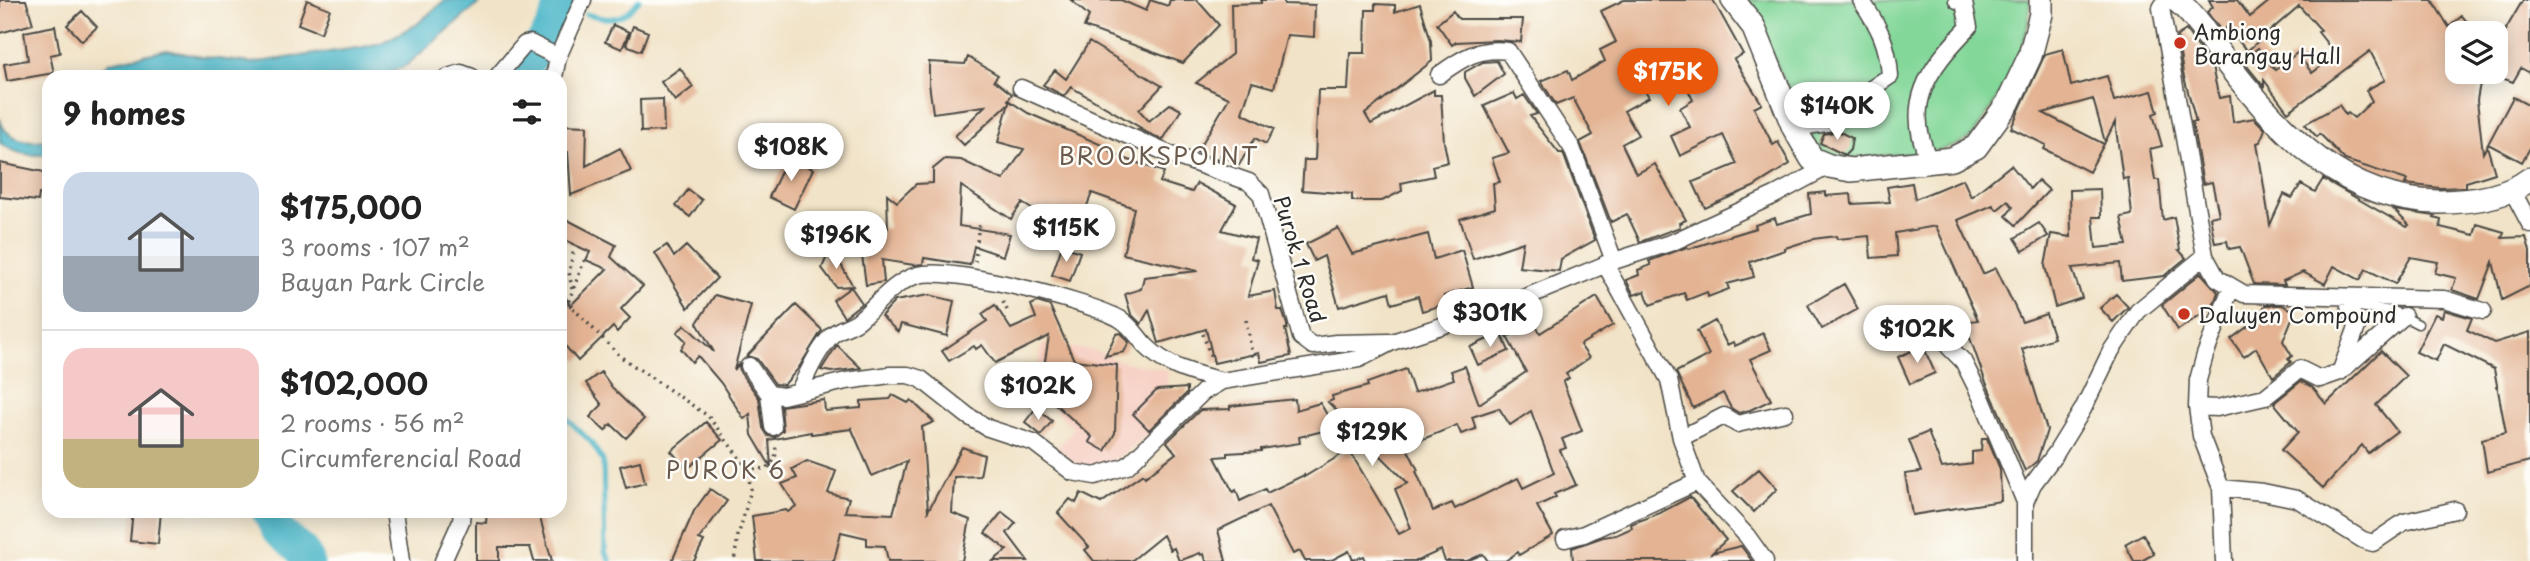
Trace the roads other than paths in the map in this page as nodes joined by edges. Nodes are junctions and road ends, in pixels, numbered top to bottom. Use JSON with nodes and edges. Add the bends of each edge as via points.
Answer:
{"nodes":[{"id":1,"x":583,"y":0,"type":"edge"},
{"id":2,"x":1733,"y":0,"type":"edge"},
{"id":3,"x":1861,"y":0,"type":"edge"},
{"id":4,"x":1957,"y":0,"type":"edge"},
{"id":5,"x":2041,"y":0,"type":"edge"},
{"id":6,"x":2166,"y":0,"type":"edge"},
{"id":7,"x":2176,"y":0,"type":"edge"},
{"id":8,"x":554,"y":55,"type":"junction"},
{"id":9,"x":503,"y":70,"type":"edge"},
{"id":10,"x":554,"y":70,"type":"edge"},
{"id":11,"x":1439,"y":75,"type":"dead end"},
{"id":12,"x":1021,"y":88,"type":"dead end"},
{"id":13,"x":1794,"y":128,"type":"junction"},
{"id":14,"x":1930,"y":162,"type":"junction"},
{"id":15,"x":1829,"y":166,"type":"junction"},
{"id":16,"x":2521,"y":184,"type":"edge"},
{"id":17,"x":2530,"y":224,"type":"edge"},
{"id":18,"x":2205,"y":256,"type":"junction"},
{"id":19,"x":1609,"y":262,"type":"junction"},
{"id":20,"x":2231,"y":288,"type":"junction"},
{"id":21,"x":2342,"y":302,"type":"junction"},
{"id":22,"x":2483,"y":311,"type":"dead end"},
{"id":23,"x":2411,"y":320,"type":"joint"},
{"id":24,"x":1392,"y":342,"type":"junction"},
{"id":25,"x":1949,"y":347,"type":"dead end"},
{"id":26,"x":749,"y":366,"type":"dead end"},
{"id":27,"x":2340,"y":372,"type":"junction"},
{"id":28,"x":1220,"y":381,"type":"junction"},
{"id":29,"x":799,"y":391,"type":"junction"},
{"id":30,"x":769,"y":394,"type":"junction"},
{"id":31,"x":2197,"y":407,"type":"junction"},
{"id":32,"x":1785,"y":413,"type":"dead end"},
{"id":33,"x":773,"y":427,"type":"road end"},
{"id":34,"x":1681,"y":438,"type":"junction"},
{"id":35,"x":1697,"y":482,"type":"junction"},
{"id":36,"x":2221,"y":488,"type":"junction"},
{"id":37,"x":2025,"y":502,"type":"junction"},
{"id":38,"x":2455,"y":510,"type":"dead end"},
{"id":39,"x":395,"y":518,"type":"edge"},
{"id":40,"x":461,"y":518,"type":"edge"},
{"id":41,"x":1565,"y":539,"type":"dead end"},
{"id":42,"x":401,"y":561,"type":"edge"},
{"id":43,"x":443,"y":561,"type":"edge"},
{"id":44,"x":1765,"y":561,"type":"edge"},
{"id":45,"x":2025,"y":561,"type":"edge"},
{"id":46,"x":2224,"y":561,"type":"edge"}],
"edges":[{"from":1,"to":8,"type":"street"},
{"from":2,"to":13,"type":"street","via":[[1753,26]]},
{"from":3,"to":13,"type":"street","via":[[1883,33],[1890,76],[1871,89],[1857,111],[1846,111],[1833,122]]},
{"from":4,"to":14,"type":"street","via":[[1964,3],[1969,27],[1934,64],[1916,117]]},
{"from":5,"to":14,"type":"street","via":[[2030,56],[2008,103],[1976,147],[1952,159]]},
{"from":6,"to":18,"type":"street","via":[[2161,8],[2166,44]]},
{"from":7,"to":16,"type":"street","via":[[2191,11],[2228,65],[2286,132],[2345,178],[2390,196],[2422,202],[2456,202]]},
{"from":8,"to":9,"type":"street","via":[[530,43]]},
{"from":8,"to":10,"type":"street"},
{"from":11,"to":19,"type":"street","via":[[1477,51],[1508,51],[1572,148]]},
{"from":12,"to":24,"type":"street","name":"Purok 1 Road","via":[[1169,154],[1249,182],[1261,194],[1301,337],[1313,346]]},
{"from":13,"to":15,"type":"street","via":[[1812,159]]},
{"from":14,"to":15,"type":"street","via":[[1852,170]]},
{"from":15,"to":19,"type":"street","via":[[1674,242]]},
{"from":16,"to":17,"type":"street"},
{"from":18,"to":20,"type":"street","via":[[2217,278]]},
{"from":18,"to":37,"type":"street","via":[[2138,311]]},
{"from":19,"to":24,"type":"street","via":[[1509,304]]},
{"from":19,"to":34,"type":"street","via":[[1669,380]]},
{"from":20,"to":21,"type":"street","via":[[2244,294]]},
{"from":20,"to":31,"type":"street","via":[[2205,355]]},
{"from":21,"to":22,"type":"street","via":[[2444,299]]},
{"from":21,"to":23,"type":"lane","via":[[2393,310]]},
{"from":21,"to":27,"type":"street","via":[[2357,327]]},
{"from":23,"to":27,"type":"street"},
{"from":24,"to":28,"type":"street","via":[[1359,359]]},
{"from":25,"to":37,"type":"street","via":[[1963,361],[1982,399]]},
{"from":26,"to":30,"type":"street"},
{"from":27,"to":31,"type":"street","via":[[2319,379],[2300,369],[2265,397],[2217,408]]},
{"from":28,"to":29,"type":"street","via":[[1127,466],[1095,476],[1072,472],[1034,443],[988,429],[915,377],[890,375]]},
{"from":28,"to":29,"type":"street","via":[[1184,372],[1162,360],[1119,318],[1075,301],[973,278],[919,275],[891,289],[857,322],[833,334]]},
{"from":29,"to":30,"type":"street"},
{"from":30,"to":33,"type":"street"},
{"from":31,"to":36,"type":"street","via":[[2201,436]]},
{"from":32,"to":34,"type":"street","via":[[1737,425],[1724,416]]},
{"from":34,"to":35,"type":"street"},
{"from":35,"to":41,"type":"street"},
{"from":35,"to":44,"type":"street"},
{"from":36,"to":38,"type":"street","via":[[2297,499],[2372,543],[2404,522]]},
{"from":36,"to":46,"type":"street"},
{"from":37,"to":45,"type":"street"},
{"from":39,"to":42,"type":"street"},
{"from":40,"to":43,"type":"street"}]}
